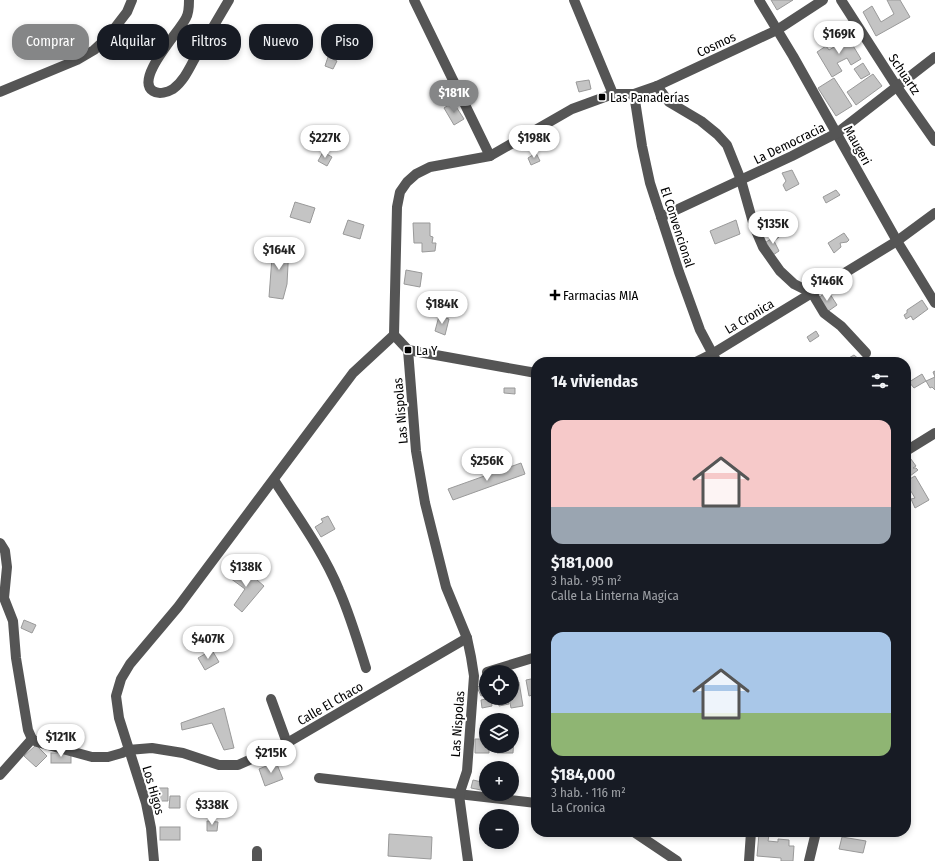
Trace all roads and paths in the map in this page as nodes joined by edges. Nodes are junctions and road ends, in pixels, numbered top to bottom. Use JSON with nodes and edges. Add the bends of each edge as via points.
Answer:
{"nodes":[{"id":1,"x":132,"y":0,"type":"edge"},
{"id":2,"x":189,"y":0,"type":"edge"},
{"id":3,"x":229,"y":0,"type":"edge"},
{"id":4,"x":414,"y":0,"type":"edge"},
{"id":5,"x":574,"y":0,"type":"edge"},
{"id":6,"x":759,"y":0,"type":"edge"},
{"id":7,"x":822,"y":0,"type":"edge"},
{"id":8,"x":841,"y":0,"type":"edge"},
{"id":9,"x":777,"y":30,"type":"junction"},
{"id":10,"x":935,"y":57,"type":"edge"},
{"id":11,"x":657,"y":86,"type":"junction"},
{"id":12,"x":897,"y":87,"type":"junction"},
{"id":13,"x":0,"y":92,"type":"edge"},
{"id":14,"x":613,"y":94,"type":"junction"},
{"id":15,"x":634,"y":94,"type":"junction"},
{"id":16,"x":837,"y":134,"type":"junction"},
{"id":17,"x":935,"y":141,"type":"edge"},
{"id":18,"x":490,"y":156,"type":"junction"},
{"id":19,"x":741,"y":180,"type":"junction"},
{"id":20,"x":935,"y":212,"type":"edge"},
{"id":21,"x":661,"y":217,"type":"junction"},
{"id":22,"x":896,"y":241,"type":"junction"},
{"id":23,"x":812,"y":293,"type":"junction"},
{"id":24,"x":935,"y":303,"type":"edge"},
{"id":25,"x":394,"y":335,"type":"junction"},
{"id":26,"x":408,"y":350,"type":"junction"},
{"id":27,"x":866,"y":353,"type":"dead end"},
{"id":28,"x":714,"y":357,"type":"edge"},
{"id":29,"x":716,"y":357,"type":"edge"},
{"id":30,"x":531,"y":372,"type":"edge"},
{"id":31,"x":935,"y":433,"type":"edge"},
{"id":32,"x":911,"y":448,"type":"edge"},
{"id":33,"x":274,"y":480,"type":"junction"},
{"id":34,"x":0,"y":543,"type":"edge"},
{"id":35,"x":466,"y":638,"type":"junction"},
{"id":36,"x":531,"y":659,"type":"edge"},
{"id":37,"x":510,"y":665,"type":"edge"},
{"id":38,"x":366,"y":668,"type":"dead end"},
{"id":39,"x":479,"y":674,"type":"edge"},
{"id":40,"x":474,"y":676,"type":"junction"},
{"id":41,"x":272,"y":699,"type":"dead end"},
{"id":42,"x":32,"y":739,"type":"junction"},
{"id":43,"x":287,"y":743,"type":"junction"},
{"id":44,"x":128,"y":750,"type":"junction"},
{"id":45,"x":0,"y":775,"type":"edge"},
{"id":46,"x":319,"y":778,"type":"dead end"},
{"id":47,"x":459,"y":794,"type":"junction"},
{"id":48,"x":531,"y":802,"type":"edge"},
{"id":49,"x":641,"y":837,"type":"edge"},
{"id":50,"x":751,"y":837,"type":"edge"},
{"id":51,"x":815,"y":837,"type":"edge"},
{"id":52,"x":672,"y":860,"type":"edge"},
{"id":53,"x":154,"y":861,"type":"edge"},
{"id":54,"x":468,"y":861,"type":"edge"},
{"id":55,"x":749,"y":861,"type":"edge"},
{"id":56,"x":809,"y":861,"type":"edge"}],
"edges":[{"from":1,"to":13,"type":"street","via":[[107,38],[94,50]]},
{"from":2,"to":3,"type":"street","via":[[186,18],[148,76],[148,85],[153,91],[162,93],[173,89],[183,77]]},
{"from":4,"to":18,"type":"street"},
{"from":5,"to":14,"type":"street"},
{"from":6,"to":9,"type":"street","name":"Maugeri"},
{"from":7,"to":9,"type":"street","name":"Cosmos"},
{"from":8,"to":12,"type":"street","name":"Schuartz"},
{"from":9,"to":11,"type":"street","name":"Cosmos"},
{"from":9,"to":16,"type":"street","name":"Maugeri"},
{"from":10,"to":12,"type":"street","name":"La Democracia"},
{"from":11,"to":15,"type":"street","name":"Cosmos"},
{"from":11,"to":19,"type":"street","via":[[669,102],[718,134],[727,145]]},
{"from":12,"to":16,"type":"street","name":"La Democracia"},
{"from":12,"to":17,"type":"street","name":"Schuartz"},
{"from":14,"to":15,"type":"street","name":"Cosmos"},
{"from":14,"to":18,"type":"street","via":[[572,109]]},
{"from":15,"to":21,"type":"street","name":"El Convencional","via":[[650,183]]},
{"from":16,"to":19,"type":"street","name":"La Democracia"},
{"from":16,"to":22,"type":"street","name":"Maugeri"},
{"from":18,"to":25,"type":"street","via":[[430,167],[416,174],[400,192],[397,215]]},
{"from":19,"to":21,"type":"street","name":"La Democracia"},
{"from":19,"to":23,"type":"street","via":[[763,247],[780,271],[794,284]]},
{"from":20,"to":22,"type":"street","name":"La Cronica"},
{"from":21,"to":28,"type":"street","name":"El Convencional","via":[[700,330]]},
{"from":22,"to":23,"type":"street","name":"La Cronica"},
{"from":22,"to":24,"type":"street","name":"Maugeri"},
{"from":23,"to":27,"type":"street","via":[[824,312]]},
{"from":23,"to":29,"type":"street","name":"La Cronica"},
{"from":25,"to":26,"type":"street"},
{"from":25,"to":33,"type":"street","name":"Los Higos","via":[[353,374]]},
{"from":26,"to":30,"type":"street"},
{"from":26,"to":35,"type":"street","name":"Las Nispolas","via":[[416,451],[425,503],[446,587]]},
{"from":31,"to":32,"type":"street"},
{"from":33,"to":38,"type":"street","via":[[319,551],[339,589]]},
{"from":33,"to":44,"type":"street","name":"Los Higos","via":[[178,607],[130,664],[121,679],[116,696],[118,718]]},
{"from":34,"to":42,"type":"street","via":[[5,551],[7,567],[4,598],[13,621],[25,718]]},
{"from":35,"to":40,"type":"street","name":"Las Nispolas"},
{"from":35,"to":43,"type":"street","name":"Calle El Chaco"},
{"from":36,"to":37,"type":"street"},
{"from":39,"to":40,"type":"street"},
{"from":40,"to":47,"type":"street","name":"Las Nispolas","via":[[467,771]]},
{"from":41,"to":43,"type":"street"},
{"from":42,"to":44,"type":"street","name":"Calle El Chaco","via":[[92,757],[108,757]]},
{"from":42,"to":45,"type":"street"},
{"from":43,"to":44,"type":"street","name":"Calle El Chaco","via":[[246,763],[231,766],[214,764],[167,749]]},
{"from":44,"to":53,"type":"street","name":"Los Higos","via":[[146,803]]},
{"from":46,"to":47,"type":"street"},
{"from":47,"to":48,"type":"street"},
{"from":47,"to":54,"type":"street","name":"Las Nispolas"},
{"from":49,"to":52,"type":"street"},
{"from":50,"to":55,"type":"street"},
{"from":51,"to":56,"type":"street"}]}
